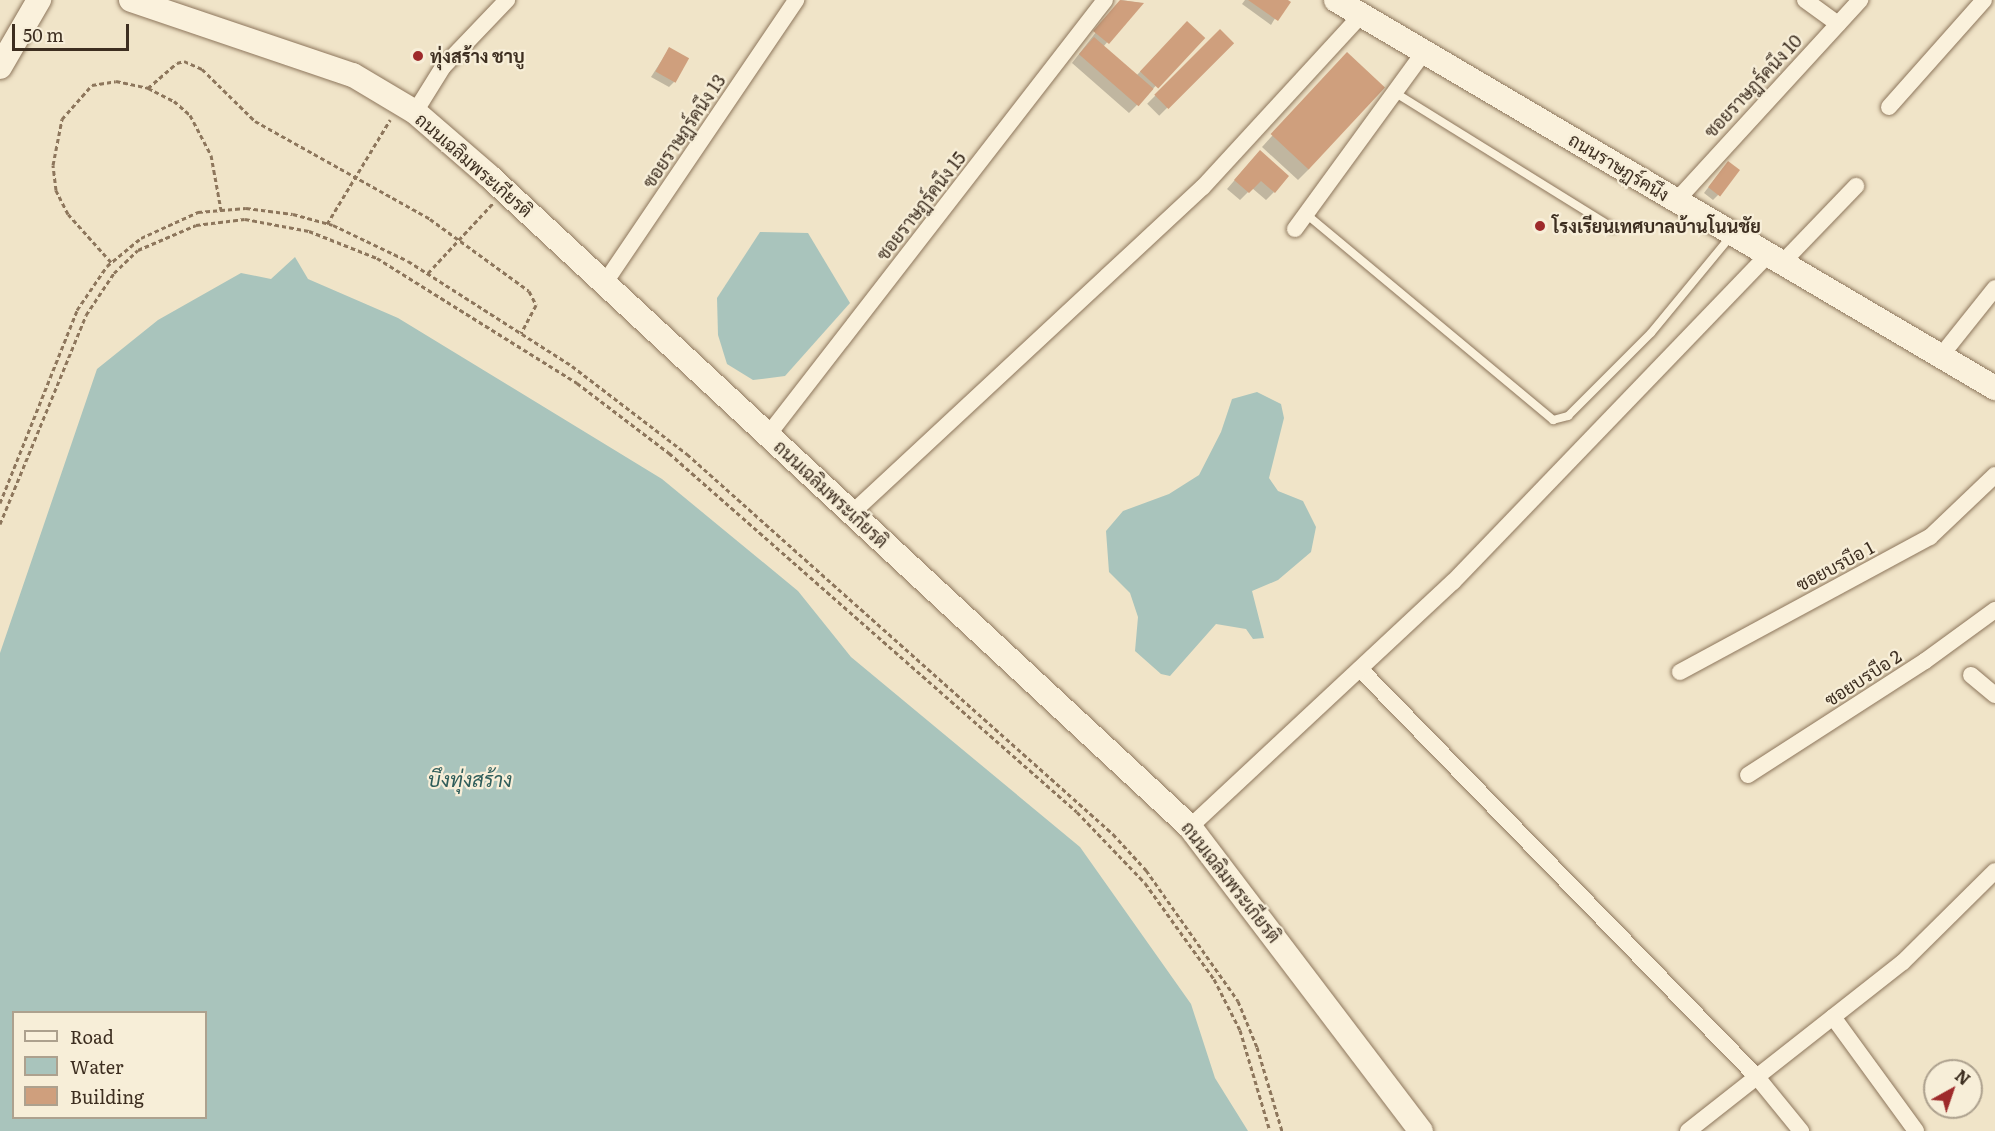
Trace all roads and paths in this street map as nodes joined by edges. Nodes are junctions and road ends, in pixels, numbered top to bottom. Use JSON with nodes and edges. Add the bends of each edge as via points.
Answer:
{"nodes":[{"id":1,"x":39,"y":0,"type":"edge"},
{"id":2,"x":131,"y":0,"type":"edge"},
{"id":3,"x":507,"y":0,"type":"edge"},
{"id":4,"x":796,"y":0,"type":"edge"},
{"id":5,"x":1105,"y":0,"type":"edge"},
{"id":6,"x":1805,"y":0,"type":"edge"},
{"id":7,"x":1860,"y":0,"type":"edge"},
{"id":8,"x":1984,"y":0,"type":"edge"},
{"id":9,"x":1346,"y":5,"type":"edge"},
{"id":10,"x":1838,"y":24,"type":"junction"},
{"id":11,"x":1424,"y":52,"type":"junction"},
{"id":12,"x":0,"y":68,"type":"edge"},
{"id":13,"x":148,"y":88,"type":"junction"},
{"id":14,"x":1393,"y":92,"type":"junction"},
{"id":15,"x":1889,"y":107,"type":"dead end"},
{"id":16,"x":407,"y":108,"type":"junction"},
{"id":17,"x":356,"y":179,"type":"junction"},
{"id":18,"x":1856,"y":186,"type":"dead end"},
{"id":19,"x":505,"y":191,"type":"junction"},
{"id":20,"x":1676,"y":201,"type":"junction"},
{"id":21,"x":221,"y":210,"type":"junction"},
{"id":22,"x":1305,"y":214,"type":"junction"},
{"id":23,"x":327,"y":224,"type":"junction"},
{"id":24,"x":1613,"y":228,"type":"dead end"},
{"id":25,"x":1295,"y":229,"type":"dead end"},
{"id":26,"x":1733,"y":234,"type":"junction"},
{"id":27,"x":457,"y":242,"type":"junction"},
{"id":28,"x":1775,"y":259,"type":"junction"},
{"id":29,"x":111,"y":262,"type":"junction"},
{"id":30,"x":427,"y":274,"type":"junction"},
{"id":31,"x":604,"y":284,"type":"junction"},
{"id":32,"x":1995,"y":288,"type":"edge"},
{"id":33,"x":521,"y":333,"type":"junction"},
{"id":34,"x":1940,"y":357,"type":"junction"},
{"id":35,"x":1995,"y":388,"type":"edge"},
{"id":36,"x":768,"y":435,"type":"junction"},
{"id":37,"x":1995,"y":475,"type":"edge"},
{"id":38,"x":0,"y":503,"type":"edge"},
{"id":39,"x":852,"y":513,"type":"junction"},
{"id":40,"x":0,"y":524,"type":"edge"},
{"id":41,"x":1995,"y":610,"type":"edge"},
{"id":42,"x":1360,"y":669,"type":"junction"},
{"id":43,"x":1680,"y":672,"type":"dead end"},
{"id":44,"x":1971,"y":675,"type":"dead end"},
{"id":45,"x":1995,"y":695,"type":"edge"},
{"id":46,"x":1748,"y":775,"type":"dead end"},
{"id":47,"x":1190,"y":827,"type":"junction"},
{"id":48,"x":1995,"y":871,"type":"edge"},
{"id":49,"x":1833,"y":1017,"type":"junction"},
{"id":50,"x":1757,"y":1077,"type":"junction"},
{"id":51,"x":1270,"y":1131,"type":"edge"},
{"id":52,"x":1282,"y":1131,"type":"edge"},
{"id":53,"x":1421,"y":1131,"type":"edge"},
{"id":54,"x":1688,"y":1131,"type":"edge"},
{"id":55,"x":1801,"y":1131,"type":"edge"},
{"id":56,"x":1916,"y":1131,"type":"edge"}],
"edges":[{"from":1,"to":12,"type":"street"},
{"from":2,"to":16,"type":"street","name":"ถนนเฉลิมพระเกียรติ","via":[[353,75]]},
{"from":3,"to":16,"type":"street"},
{"from":4,"to":31,"type":"street","name":"ซอยราษฏร์คนึง 13"},
{"from":5,"to":36,"type":"street","name":"ซอยราษฏร์คนึง 15"},
{"from":6,"to":10,"type":"street"},
{"from":7,"to":10,"type":"street","name":"ซอยราษฏร์คนึง 10"},
{"from":8,"to":15,"type":"street"},
{"from":9,"to":11,"type":"street","name":"ถนนราษฏร์คนึง"},
{"from":9,"to":39,"type":"street","via":[[1203,187]]},
{"from":10,"to":20,"type":"street","name":"ซอยราษฏร์คนึง 10"},
{"from":11,"to":14,"type":"street"},
{"from":11,"to":20,"type":"street","name":"ถนนราษฏร์คนึง"},
{"from":13,"to":17,"type":"path","via":[[184,61],[201,69],[255,122]]},
{"from":13,"to":21,"type":"path","via":[[174,101],[203,136]]},
{"from":13,"to":29,"type":"path","via":[[116,81],[92,85],[62,119],[53,165],[56,190],[84,236]]},
{"from":14,"to":22,"type":"street"},
{"from":14,"to":24,"type":"lane"},
{"from":16,"to":17,"type":"path"},
{"from":16,"to":19,"type":"street","name":"ถนนเฉลิมพระเกียรติ"},
{"from":17,"to":23,"type":"path"},
{"from":17,"to":27,"type":"path","via":[[429,219]]},
{"from":18,"to":28,"type":"street"},
{"from":19,"to":27,"type":"path"},
{"from":19,"to":31,"type":"street","name":"ถนนเฉลิมพระเกียรติ"},
{"from":20,"to":26,"type":"street","name":"ถนนราษฏร์คนึง"},
{"from":21,"to":23,"type":"path","via":[[246,208],[293,214]]},
{"from":21,"to":29,"type":"path","via":[[198,212],[169,222]]},
{"from":22,"to":25,"type":"street"},
{"from":22,"to":26,"type":"lane","via":[[1553,420],[1568,416],[1651,333]]},
{"from":23,"to":30,"type":"path"},
{"from":26,"to":28,"type":"street","name":"ถนนราษฏร์คนึง"},
{"from":27,"to":30,"type":"path"},
{"from":27,"to":33,"type":"path","via":[[534,298],[535,311]]},
{"from":28,"to":34,"type":"street","name":"ถนนราษฏร์คนึง"},
{"from":28,"to":42,"type":"street","via":[[1453,582]]},
{"from":29,"to":38,"type":"path","via":[[77,310]]},
{"from":30,"to":33,"type":"path"},
{"from":31,"to":36,"type":"street","name":"ถนนเฉลิมพระเกียรติ"},
{"from":32,"to":34,"type":"street"},
{"from":33,"to":52,"type":"path","via":[[572,366],[687,454],[1113,834],[1146,870],[1238,1001],[1257,1047]]},
{"from":34,"to":35,"type":"street","name":"ถนนราษฏร์คนึง"},
{"from":36,"to":39,"type":"street","name":"ถนนเฉลิมพระเกียรติ"},
{"from":37,"to":43,"type":"street","name":"ซอยบรบือ 1","via":[[1930,537]]},
{"from":39,"to":47,"type":"street","name":"ถนนเฉลิมพระเกียรติ"},
{"from":40,"to":51,"type":"path","via":[[86,315],[114,273],[138,250],[196,225],[245,219],[309,231],[377,258],[577,383],[669,453],[1077,812],[1145,883],[1214,979],[1240,1030]]},
{"from":41,"to":46,"type":"street","name":"ซอยบรบือ 2","via":[[1925,661]]},
{"from":42,"to":47,"type":"street"},
{"from":42,"to":50,"type":"street"},
{"from":44,"to":45,"type":"street"},
{"from":47,"to":53,"type":"street","name":"ถนนเฉลิมพระเกียรติ"},
{"from":48,"to":49,"type":"street","via":[[1903,962]]},
{"from":49,"to":50,"type":"street"},
{"from":49,"to":56,"type":"street"},
{"from":50,"to":54,"type":"street"},
{"from":50,"to":55,"type":"street"}]}
